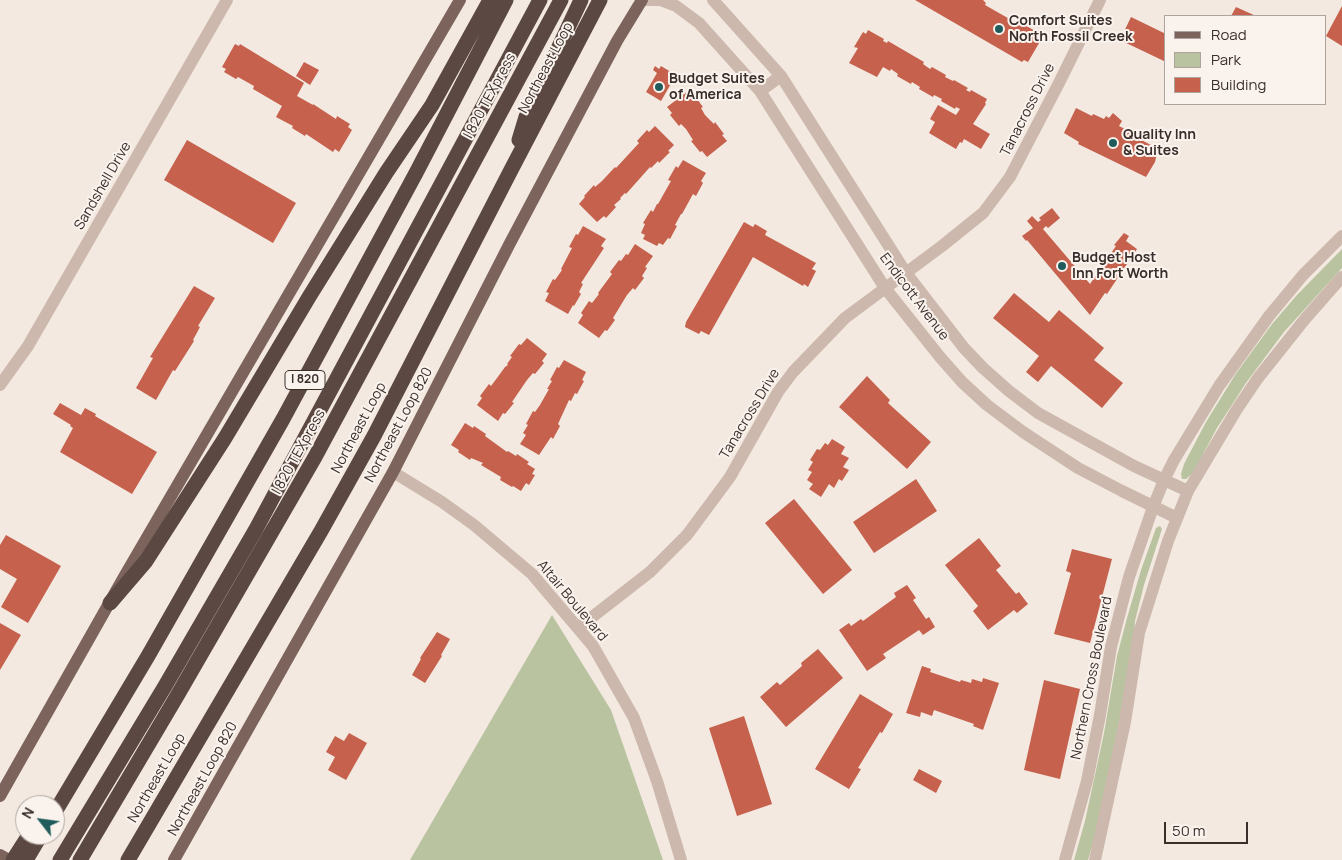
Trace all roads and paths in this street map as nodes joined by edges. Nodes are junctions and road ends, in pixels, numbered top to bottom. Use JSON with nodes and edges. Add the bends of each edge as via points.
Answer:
{"nodes":[{"id":1,"x":227,"y":0,"type":"edge"},
{"id":2,"x":460,"y":0,"type":"edge"},
{"id":3,"x":490,"y":0,"type":"edge"},
{"id":4,"x":506,"y":0,"type":"edge"},
{"id":5,"x":540,"y":0,"type":"edge"},
{"id":6,"x":560,"y":0,"type":"edge"},
{"id":7,"x":581,"y":0,"type":"edge"},
{"id":8,"x":600,"y":0,"type":"edge"},
{"id":9,"x":642,"y":0,"type":"edge"},
{"id":10,"x":713,"y":0,"type":"edge"},
{"id":11,"x":1100,"y":0,"type":"edge"},
{"id":12,"x":781,"y":76,"type":"junction"},
{"id":13,"x":760,"y":91,"type":"junction"},
{"id":14,"x":510,"y":170,"type":"junction"},
{"id":15,"x":1342,"y":236,"type":"edge"},
{"id":16,"x":906,"y":273,"type":"junction"},
{"id":17,"x":1342,"y":277,"type":"edge"},
{"id":18,"x":885,"y":288,"type":"junction"},
{"id":19,"x":0,"y":385,"type":"edge"},
{"id":20,"x":393,"y":472,"type":"junction"},
{"id":21,"x":1164,"y":480,"type":"junction"},
{"id":22,"x":1188,"y":491,"type":"junction"},
{"id":23,"x":1153,"y":507,"type":"junction"},
{"id":24,"x":1177,"y":518,"type":"junction"},
{"id":25,"x":110,"y":603,"type":"junction"},
{"id":26,"x":578,"y":628,"type":"junction"},
{"id":27,"x":65,"y":795,"type":"edge"},
{"id":28,"x":0,"y":796,"type":"edge"},
{"id":29,"x":22,"y":845,"type":"edge"},
{"id":30,"x":35,"y":845,"type":"edge"},
{"id":31,"x":0,"y":855,"type":"edge"},
{"id":32,"x":11,"y":860,"type":"edge"},
{"id":33,"x":26,"y":860,"type":"edge"},
{"id":34,"x":60,"y":860,"type":"edge"},
{"id":35,"x":80,"y":860,"type":"edge"},
{"id":36,"x":128,"y":860,"type":"edge"},
{"id":37,"x":174,"y":860,"type":"edge"},
{"id":38,"x":681,"y":860,"type":"edge"},
{"id":39,"x":1065,"y":860,"type":"edge"},
{"id":40,"x":1095,"y":860,"type":"edge"}],
"edges":[{"from":1,"to":19,"type":"street","name":"Sandshell Drive","via":[[28,346]]},
{"from":2,"to":25,"type":"main road"},
{"from":3,"to":25,"type":"highway","via":[[432,105],[309,297],[225,438],[146,561]]},
{"from":4,"to":27,"type":"highway","number":"I 820","via":[[283,420]]},
{"from":5,"to":34,"type":"highway","name":"I 820 TEXpress","via":[[256,529]]},
{"from":6,"to":35,"type":"highway","name":"I 820 TEXpress","via":[[315,457]]},
{"from":7,"to":14,"type":"highway","via":[[526,117]]},
{"from":8,"to":14,"type":"highway","name":"Northeast Loop"},
{"from":9,"to":13,"type":"street","name":"Endicott Avenue","via":[[660,0],[676,6],[699,23]]},
{"from":9,"to":20,"type":"main road","name":"Northeast Loop 820","via":[[509,245]]},
{"from":10,"to":12,"type":"street","name":"Endicott Avenue"},
{"from":11,"to":16,"type":"street","name":"Tanacross Drive","via":[[1010,176],[983,213]]},
{"from":12,"to":13,"type":"street"},
{"from":12,"to":16,"type":"street","name":"Endicott Avenue"},
{"from":13,"to":18,"type":"street","name":"Endicott Avenue"},
{"from":14,"to":36,"type":"highway","name":"Northeast Loop","via":[[374,436]]},
{"from":15,"to":21,"type":"street","name":"Northern Cross Boulevard","via":[[1268,316],[1219,386]]},
{"from":16,"to":18,"type":"street","name":"Tanacross Drive"},
{"from":16,"to":21,"type":"street","name":"Endicott Avenue","via":[[964,348],[1009,391],[1038,413],[1086,441]]},
{"from":17,"to":22,"type":"street","via":[[1258,378]]},
{"from":18,"to":23,"type":"street","name":"Endicott Avenue","via":[[940,357],[987,405],[1078,468]]},
{"from":18,"to":26,"type":"street","name":"Tanacross Drive","via":[[844,318],[793,372],[778,392],[730,477],[687,535],[650,572]]},
{"from":20,"to":26,"type":"street","name":"Altair Boulevard","via":[[474,525],[532,574]]},
{"from":20,"to":37,"type":"main road","name":"Northeast Loop 820"},
{"from":21,"to":22,"type":"street","name":"Endicott Avenue"},
{"from":21,"to":23,"type":"street","name":"Northern Cross Boulevard"},
{"from":22,"to":24,"type":"street"},
{"from":23,"to":24,"type":"street","name":"Endicott Avenue"},
{"from":23,"to":39,"type":"street","name":"Northern Cross Boulevard","via":[[1129,577],[1111,647],[1087,781]]},
{"from":24,"to":40,"type":"street","via":[[1139,633],[1125,722]]},
{"from":25,"to":28,"type":"main road"},
{"from":26,"to":38,"type":"street","name":"Altair Boulevard","via":[[593,646],[634,718]]},
{"from":29,"to":32,"type":"highway"},
{"from":30,"to":33,"type":"highway"},
{"from":31,"to":32,"type":"main road"}]}
